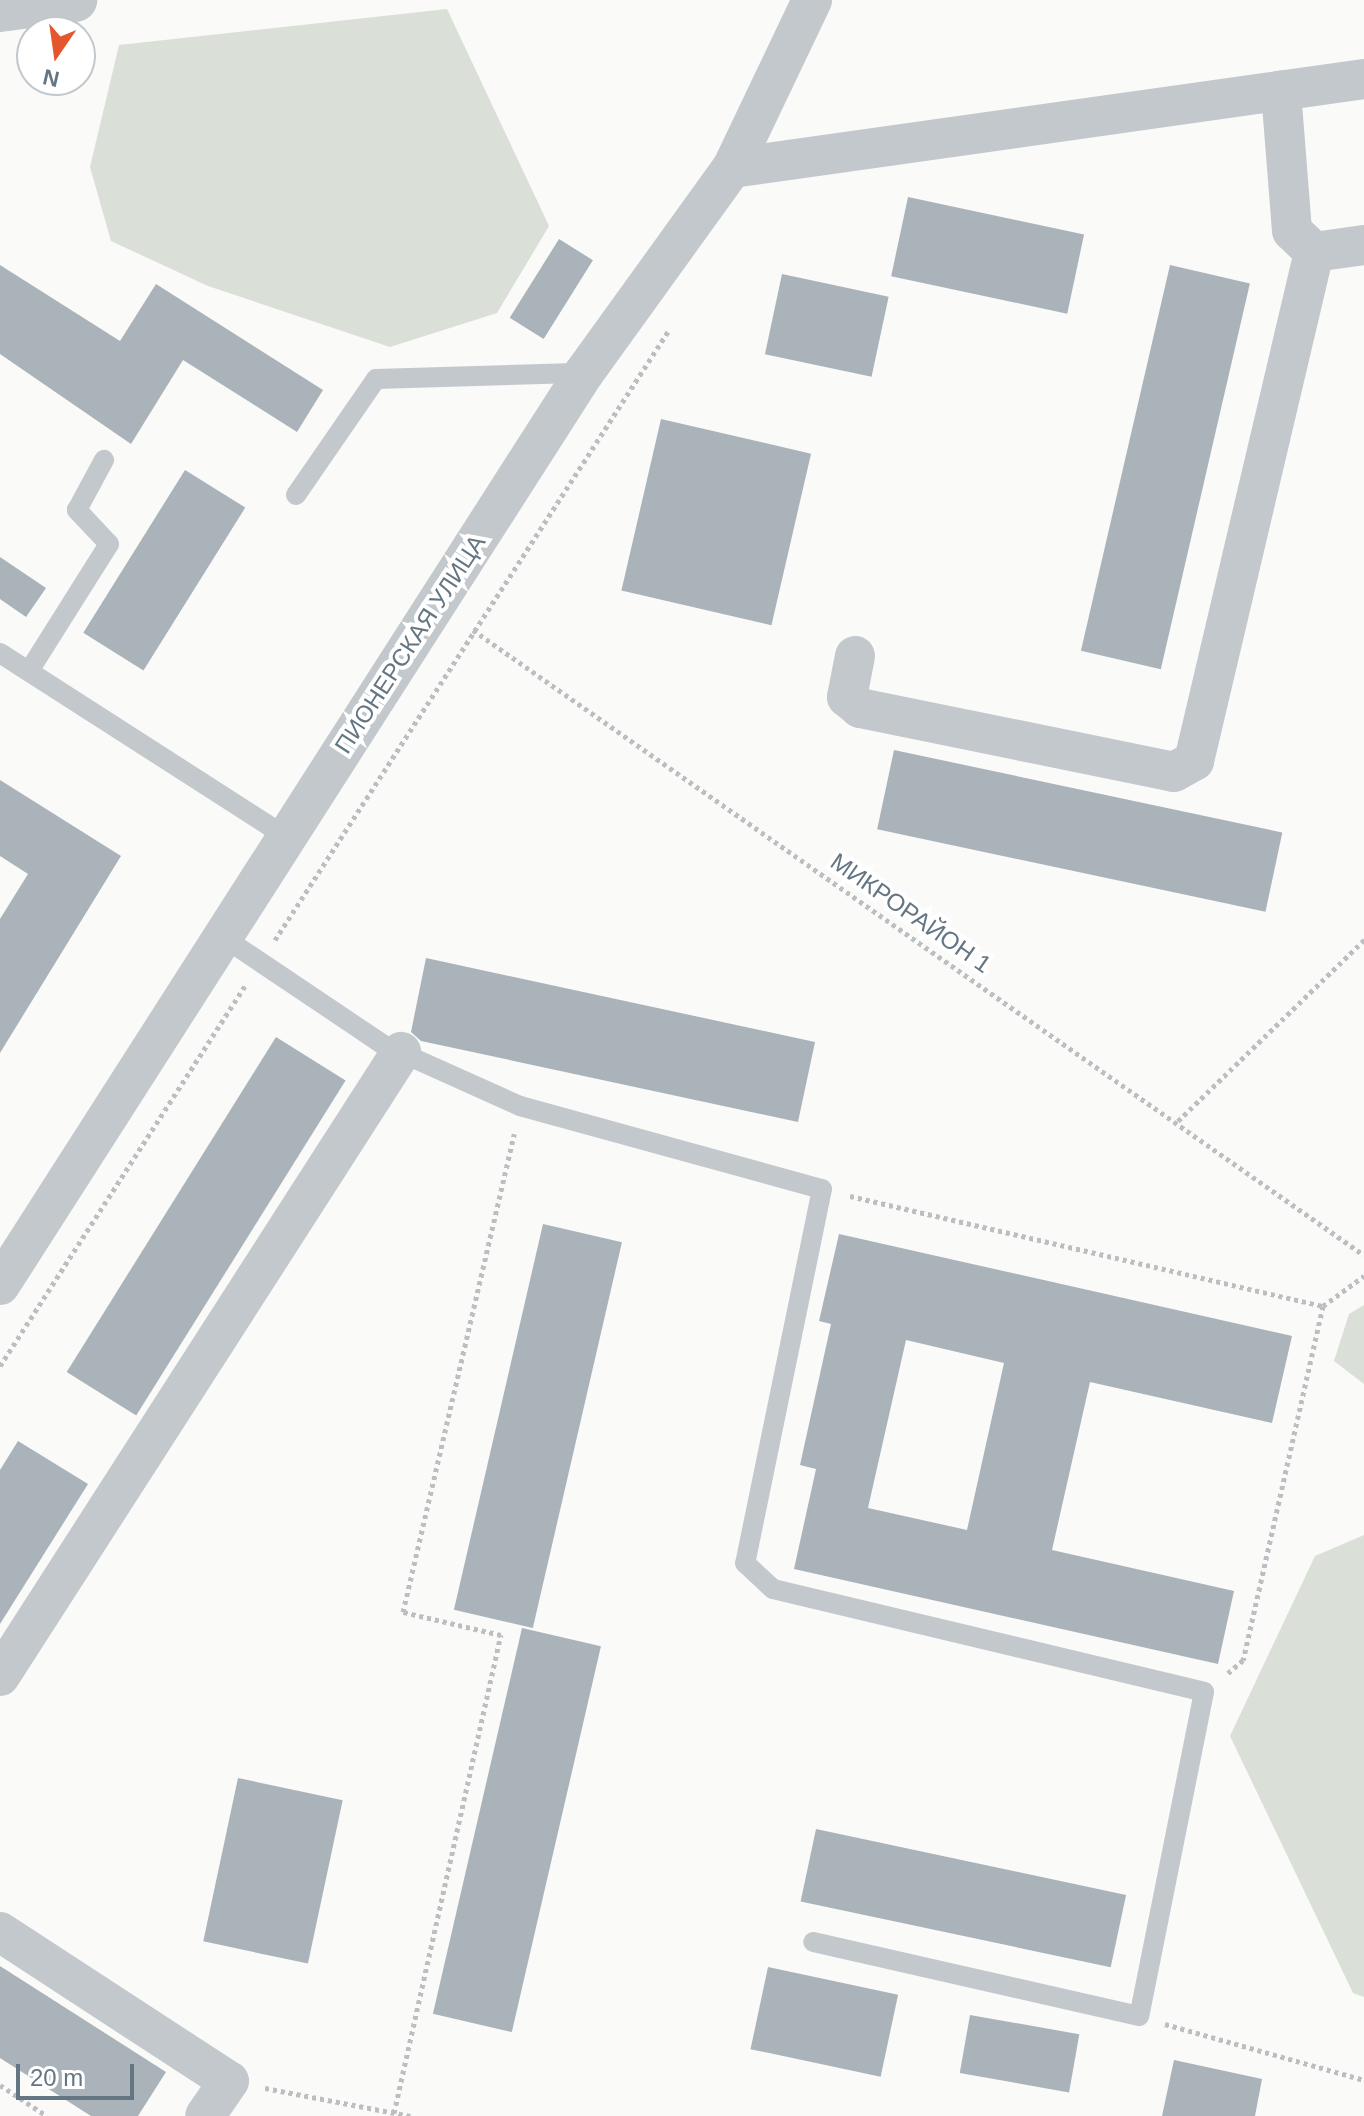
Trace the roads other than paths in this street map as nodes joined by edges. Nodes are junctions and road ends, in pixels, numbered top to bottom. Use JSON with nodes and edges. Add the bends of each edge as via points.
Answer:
{"nodes":[{"id":1,"x":75,"y":0,"type":"edge"},
{"id":2,"x":812,"y":0,"type":"edge"},
{"id":3,"x":0,"y":10,"type":"edge"},
{"id":4,"x":1364,"y":79,"type":"edge"},
{"id":5,"x":1281,"y":90,"type":"junction"},
{"id":6,"x":732,"y":168,"type":"junction"},
{"id":7,"x":1364,"y":245,"type":"edge"},
{"id":8,"x":1314,"y":252,"type":"junction"},
{"id":9,"x":584,"y":373,"type":"junction"},
{"id":10,"x":104,"y":460,"type":"dead end"},
{"id":11,"x":296,"y":495,"type":"dead end"},
{"id":12,"x":0,"y":653,"type":"edge"},
{"id":13,"x":855,"y":656,"type":"dead end"},
{"id":14,"x":29,"y":671,"type":"junction"},
{"id":15,"x":287,"y":837,"type":"junction"},
{"id":16,"x":223,"y":937,"type":"junction"},
{"id":17,"x":401,"y":1052,"type":"junction"},
{"id":18,"x":0,"y":1285,"type":"edge"},
{"id":19,"x":0,"y":1676,"type":"edge"},
{"id":20,"x":0,"y":1932,"type":"edge"},
{"id":21,"x":813,"y":1942,"type":"dead end"},
{"id":22,"x":205,"y":2116,"type":"edge"}],
"edges":[{"from":1,"to":3,"type":"street"},
{"from":2,"to":6,"type":"street","name":"ПИОНЕРСКАЯ УЛИЦА"},
{"from":4,"to":5,"type":"street"},
{"from":5,"to":6,"type":"street"},
{"from":5,"to":8,"type":"street","via":[[1292,231]]},
{"from":6,"to":9,"type":"street","name":"ПИОНЕРСКАЯ УЛИЦА"},
{"from":7,"to":8,"type":"street"},
{"from":8,"to":13,"type":"street","via":[[1194,761],[1174,772],[860,708],[847,697]]},
{"from":9,"to":11,"type":"lane","via":[[376,379]]},
{"from":9,"to":15,"type":"street","name":"ПИОНЕРСКАЯ УЛИЦА"},
{"from":10,"to":14,"type":"lane","via":[[77,510],[109,544]]},
{"from":12,"to":14,"type":"lane"},
{"from":14,"to":15,"type":"lane"},
{"from":15,"to":16,"type":"street","name":"ПИОНЕРСКАЯ УЛИЦА"},
{"from":16,"to":17,"type":"lane"},
{"from":16,"to":18,"type":"street","name":"ПИОНЕРСКАЯ УЛИЦА"},
{"from":17,"to":19,"type":"street"},
{"from":17,"to":21,"type":"lane","via":[[520,1106],[822,1189],[745,1563],[773,1589],[1204,1692],[1139,2016]]},
{"from":20,"to":22,"type":"street","via":[[229,2081]]}]}
